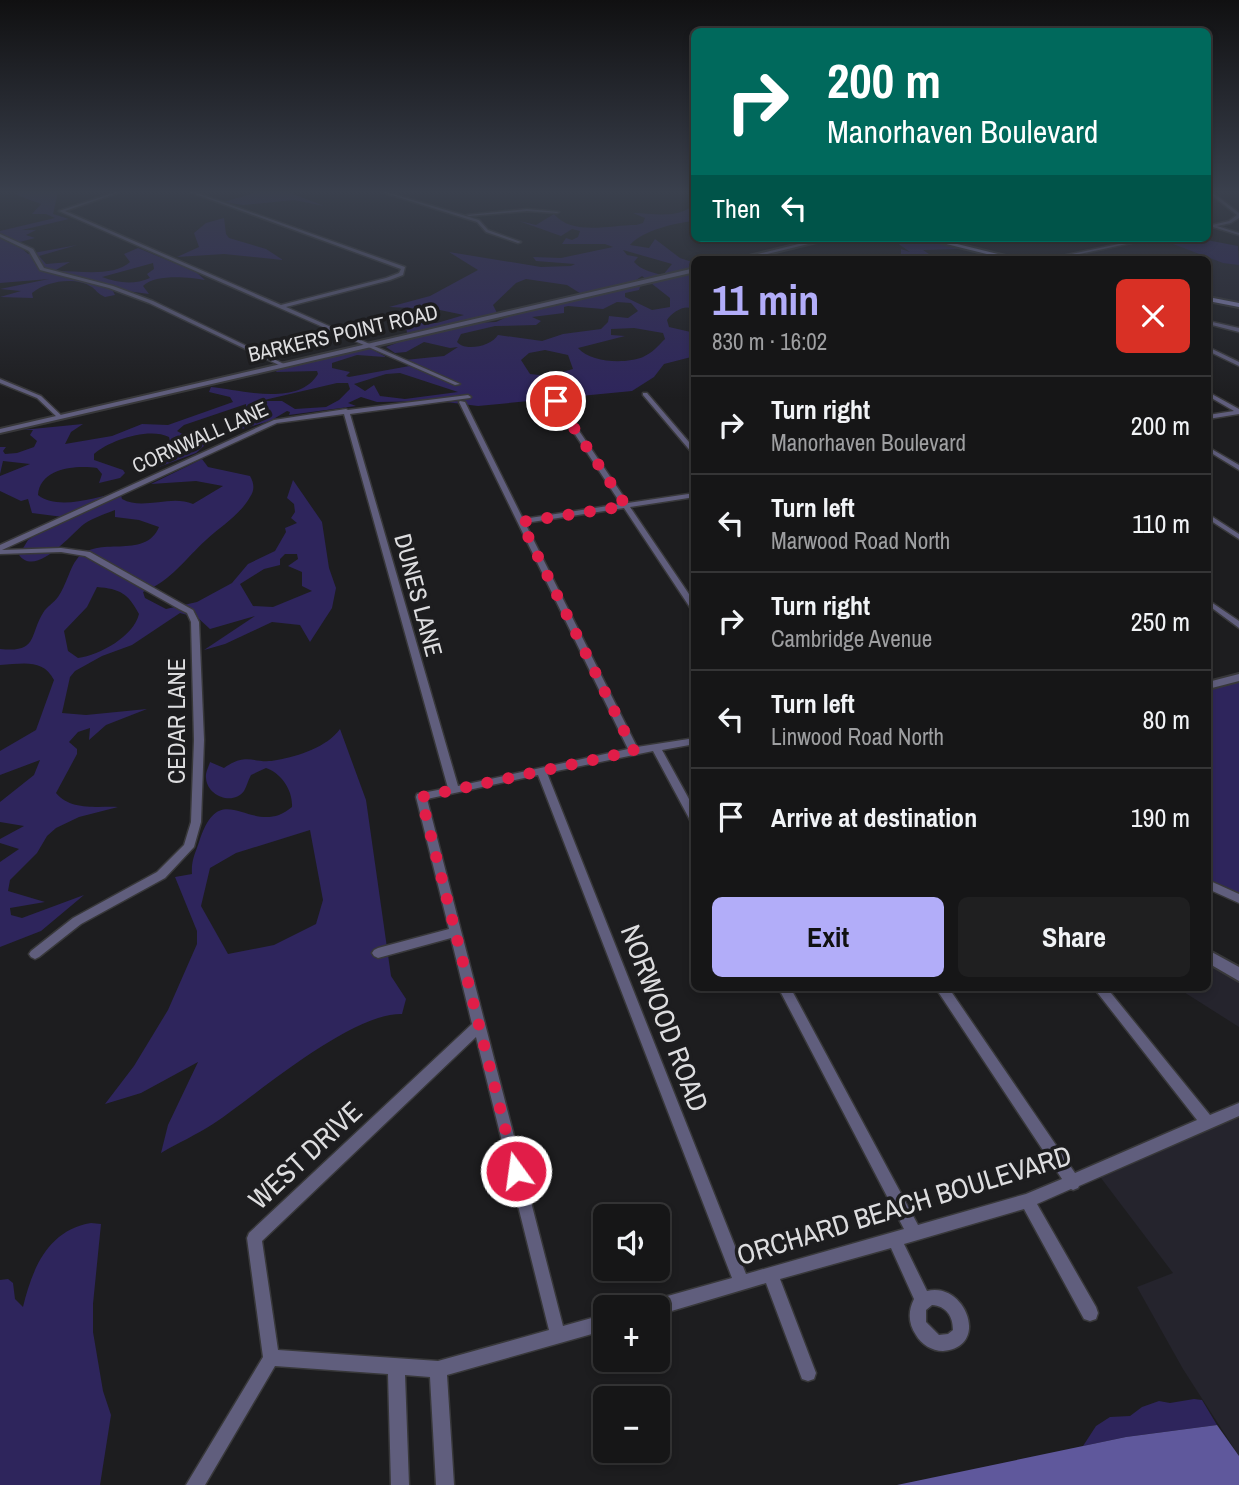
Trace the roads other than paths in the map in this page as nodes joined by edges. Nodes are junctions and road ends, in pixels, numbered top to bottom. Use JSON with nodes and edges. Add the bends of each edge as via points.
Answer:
{"nodes":[{"id":1,"x":37,"y":261,"type":"edge"},
{"id":2,"x":176,"y":261,"type":"edge"},
{"id":3,"x":383,"y":261,"type":"edge"},
{"id":4,"x":691,"y":271,"type":"edge"},
{"id":5,"x":1211,"y":300,"type":"edge"},
{"id":6,"x":1239,"y":305,"type":"edge"},
{"id":7,"x":280,"y":307,"type":"junction"},
{"id":8,"x":1211,"y":324,"type":"edge"},
{"id":9,"x":1239,"y":330,"type":"edge"},
{"id":10,"x":366,"y":346,"type":"junction"},
{"id":11,"x":1211,"y":350,"type":"edge"},
{"id":12,"x":1239,"y":364,"type":"edge"},
{"id":13,"x":283,"y":365,"type":"junction"},
{"id":14,"x":0,"y":381,"type":"edge"},
{"id":15,"x":457,"y":384,"type":"dead end"},
{"id":16,"x":645,"y":394,"type":"dead end"},
{"id":17,"x":1211,"y":396,"type":"edge"},
{"id":18,"x":556,"y":401,"type":"dead end"},
{"id":19,"x":346,"y":411,"type":"junction"},
{"id":20,"x":1239,"y":411,"type":"edge"},
{"id":21,"x":1211,"y":416,"type":"edge"},
{"id":22,"x":60,"y":417,"type":"junction"},
{"id":23,"x":0,"y":431,"type":"edge"},
{"id":24,"x":691,"y":448,"type":"edge"},
{"id":25,"x":1211,"y":451,"type":"edge"},
{"id":26,"x":1239,"y":468,"type":"edge"},
{"id":27,"x":691,"y":496,"type":"edge"},
{"id":28,"x":626,"y":506,"type":"junction"},
{"id":29,"x":1211,"y":518,"type":"edge"},
{"id":30,"x":521,"y":522,"type":"junction"},
{"id":31,"x":1239,"y":537,"type":"edge"},
{"id":32,"x":0,"y":550,"type":"edge"},
{"id":33,"x":691,"y":604,"type":"edge"},
{"id":34,"x":1211,"y":604,"type":"edge"},
{"id":35,"x":1239,"y":625,"type":"edge"},
{"id":36,"x":1239,"y":677,"type":"edge"},
{"id":37,"x":1211,"y":685,"type":"edge"},
{"id":38,"x":691,"y":742,"type":"edge"},
{"id":39,"x":656,"y":747,"type":"junction"},
{"id":40,"x":634,"y":751,"type":"junction"},
{"id":41,"x":541,"y":771,"type":"junction"},
{"id":42,"x":454,"y":790,"type":"junction"},
{"id":43,"x":691,"y":813,"type":"edge"},
{"id":44,"x":1211,"y":885,"type":"edge"},
{"id":45,"x":1239,"y":899,"type":"edge"},
{"id":46,"x":456,"y":932,"type":"junction"},
{"id":47,"x":378,"y":953,"type":"dead end"},
{"id":48,"x":35,"y":954,"type":"dead end"},
{"id":49,"x":1211,"y":958,"type":"edge"},
{"id":50,"x":1239,"y":975,"type":"edge"},
{"id":51,"x":786,"y":991,"type":"edge"},
{"id":52,"x":944,"y":991,"type":"edge"},
{"id":53,"x":1102,"y":991,"type":"edge"},
{"id":54,"x":480,"y":1026,"type":"junction"},
{"id":55,"x":1239,"y":1109,"type":"edge"},
{"id":56,"x":1208,"y":1123,"type":"junction"},
{"id":57,"x":1073,"y":1183,"type":"junction"},
{"id":58,"x":1027,"y":1201,"type":"junction"},
{"id":59,"x":915,"y":1234,"type":"junction"},
{"id":60,"x":895,"y":1240,"type":"junction"},
{"id":61,"x":771,"y":1275,"type":"junction"},
{"id":62,"x":742,"y":1283,"type":"junction"},
{"id":63,"x":923,"y":1300,"type":"dead end"},
{"id":64,"x":670,"y":1303,"type":"edge"},
{"id":65,"x":1090,"y":1312,"type":"dead end"},
{"id":66,"x":593,"y":1326,"type":"edge"},
{"id":67,"x":558,"y":1336,"type":"junction"},
{"id":68,"x":271,"y":1359,"type":"junction"},
{"id":69,"x":396,"y":1366,"type":"junction"},
{"id":70,"x":438,"y":1369,"type":"junction"},
{"id":71,"x":808,"y":1373,"type":"dead end"},
{"id":72,"x":195,"y":1485,"type":"edge"},
{"id":73,"x":400,"y":1485,"type":"edge"},
{"id":74,"x":445,"y":1485,"type":"edge"}],
"edges":[{"from":1,"to":13,"type":"street","via":[[42,270],[151,302]]},
{"from":2,"to":7,"type":"street"},
{"from":3,"to":7,"type":"street","via":[[402,268],[401,274]]},
{"from":4,"to":10,"type":"street","name":"BARKERS POINT ROAD"},
{"from":5,"to":6,"type":"main road"},
{"from":7,"to":10,"type":"street"},
{"from":8,"to":9,"type":"street"},
{"from":10,"to":13,"type":"street","name":"BARKERS POINT ROAD"},
{"from":10,"to":15,"type":"street"},
{"from":11,"to":12,"type":"street"},
{"from":13,"to":22,"type":"street","name":"BARKERS POINT ROAD"},
{"from":14,"to":22,"type":"street","via":[[39,397]]},
{"from":16,"to":24,"type":"street"},
{"from":17,"to":20,"type":"street"},
{"from":18,"to":28,"type":"street"},
{"from":19,"to":30,"type":"street","name":"CORNWALL LANE","via":[[465,400]]},
{"from":19,"to":32,"type":"street","name":"CORNWALL LANE","via":[[269,424]]},
{"from":19,"to":42,"type":"street","name":"DUNES LANE"},
{"from":20,"to":21,"type":"street"},
{"from":22,"to":23,"type":"street","name":"BARKERS POINT ROAD"},
{"from":25,"to":26,"type":"street"},
{"from":27,"to":28,"type":"street"},
{"from":28,"to":30,"type":"street"},
{"from":28,"to":33,"type":"street"},
{"from":29,"to":31,"type":"street"},
{"from":30,"to":40,"type":"street"},
{"from":32,"to":48,"type":"street","name":"CEDAR LANE","via":[[87,554],[190,612],[195,622],[199,740],[196,822],[190,847],[161,876],[77,921]]},
{"from":34,"to":35,"type":"street"},
{"from":36,"to":37,"type":"street"},
{"from":38,"to":39,"type":"street"},
{"from":39,"to":40,"type":"street"},
{"from":39,"to":43,"type":"street"},
{"from":40,"to":41,"type":"street"},
{"from":41,"to":42,"type":"street"},
{"from":41,"to":62,"type":"street","name":"NORWOOD ROAD"},
{"from":42,"to":46,"type":"street","via":[[421,797]]},
{"from":44,"to":45,"type":"street"},
{"from":46,"to":47,"type":"street"},
{"from":46,"to":54,"type":"street"},
{"from":49,"to":50,"type":"street"},
{"from":51,"to":59,"type":"street"},
{"from":52,"to":57,"type":"street"},
{"from":53,"to":56,"type":"street"},
{"from":54,"to":67,"type":"street"},
{"from":54,"to":68,"type":"street","name":"WEST DRIVE","via":[[254,1238]]},
{"from":55,"to":56,"type":"street","name":"ORCHARD BEACH BOULEVARD"},
{"from":56,"to":57,"type":"street","name":"ORCHARD BEACH BOULEVARD"},
{"from":57,"to":58,"type":"street","name":"ORCHARD BEACH BOULEVARD"},
{"from":58,"to":59,"type":"street","name":"ORCHARD BEACH BOULEVARD"},
{"from":58,"to":65,"type":"street"},
{"from":59,"to":60,"type":"street","name":"ORCHARD BEACH BOULEVARD"},
{"from":60,"to":61,"type":"street","name":"ORCHARD BEACH BOULEVARD"},
{"from":60,"to":63,"type":"street"},
{"from":61,"to":62,"type":"street","name":"ORCHARD BEACH BOULEVARD"},
{"from":61,"to":71,"type":"street"},
{"from":62,"to":64,"type":"street","name":"ORCHARD BEACH BOULEVARD"},
{"from":66,"to":67,"type":"street"},
{"from":67,"to":70,"type":"street"},
{"from":68,"to":69,"type":"street"},
{"from":68,"to":72,"type":"street"},
{"from":69,"to":70,"type":"street"},
{"from":69,"to":73,"type":"street"},
{"from":70,"to":74,"type":"street"}]}
